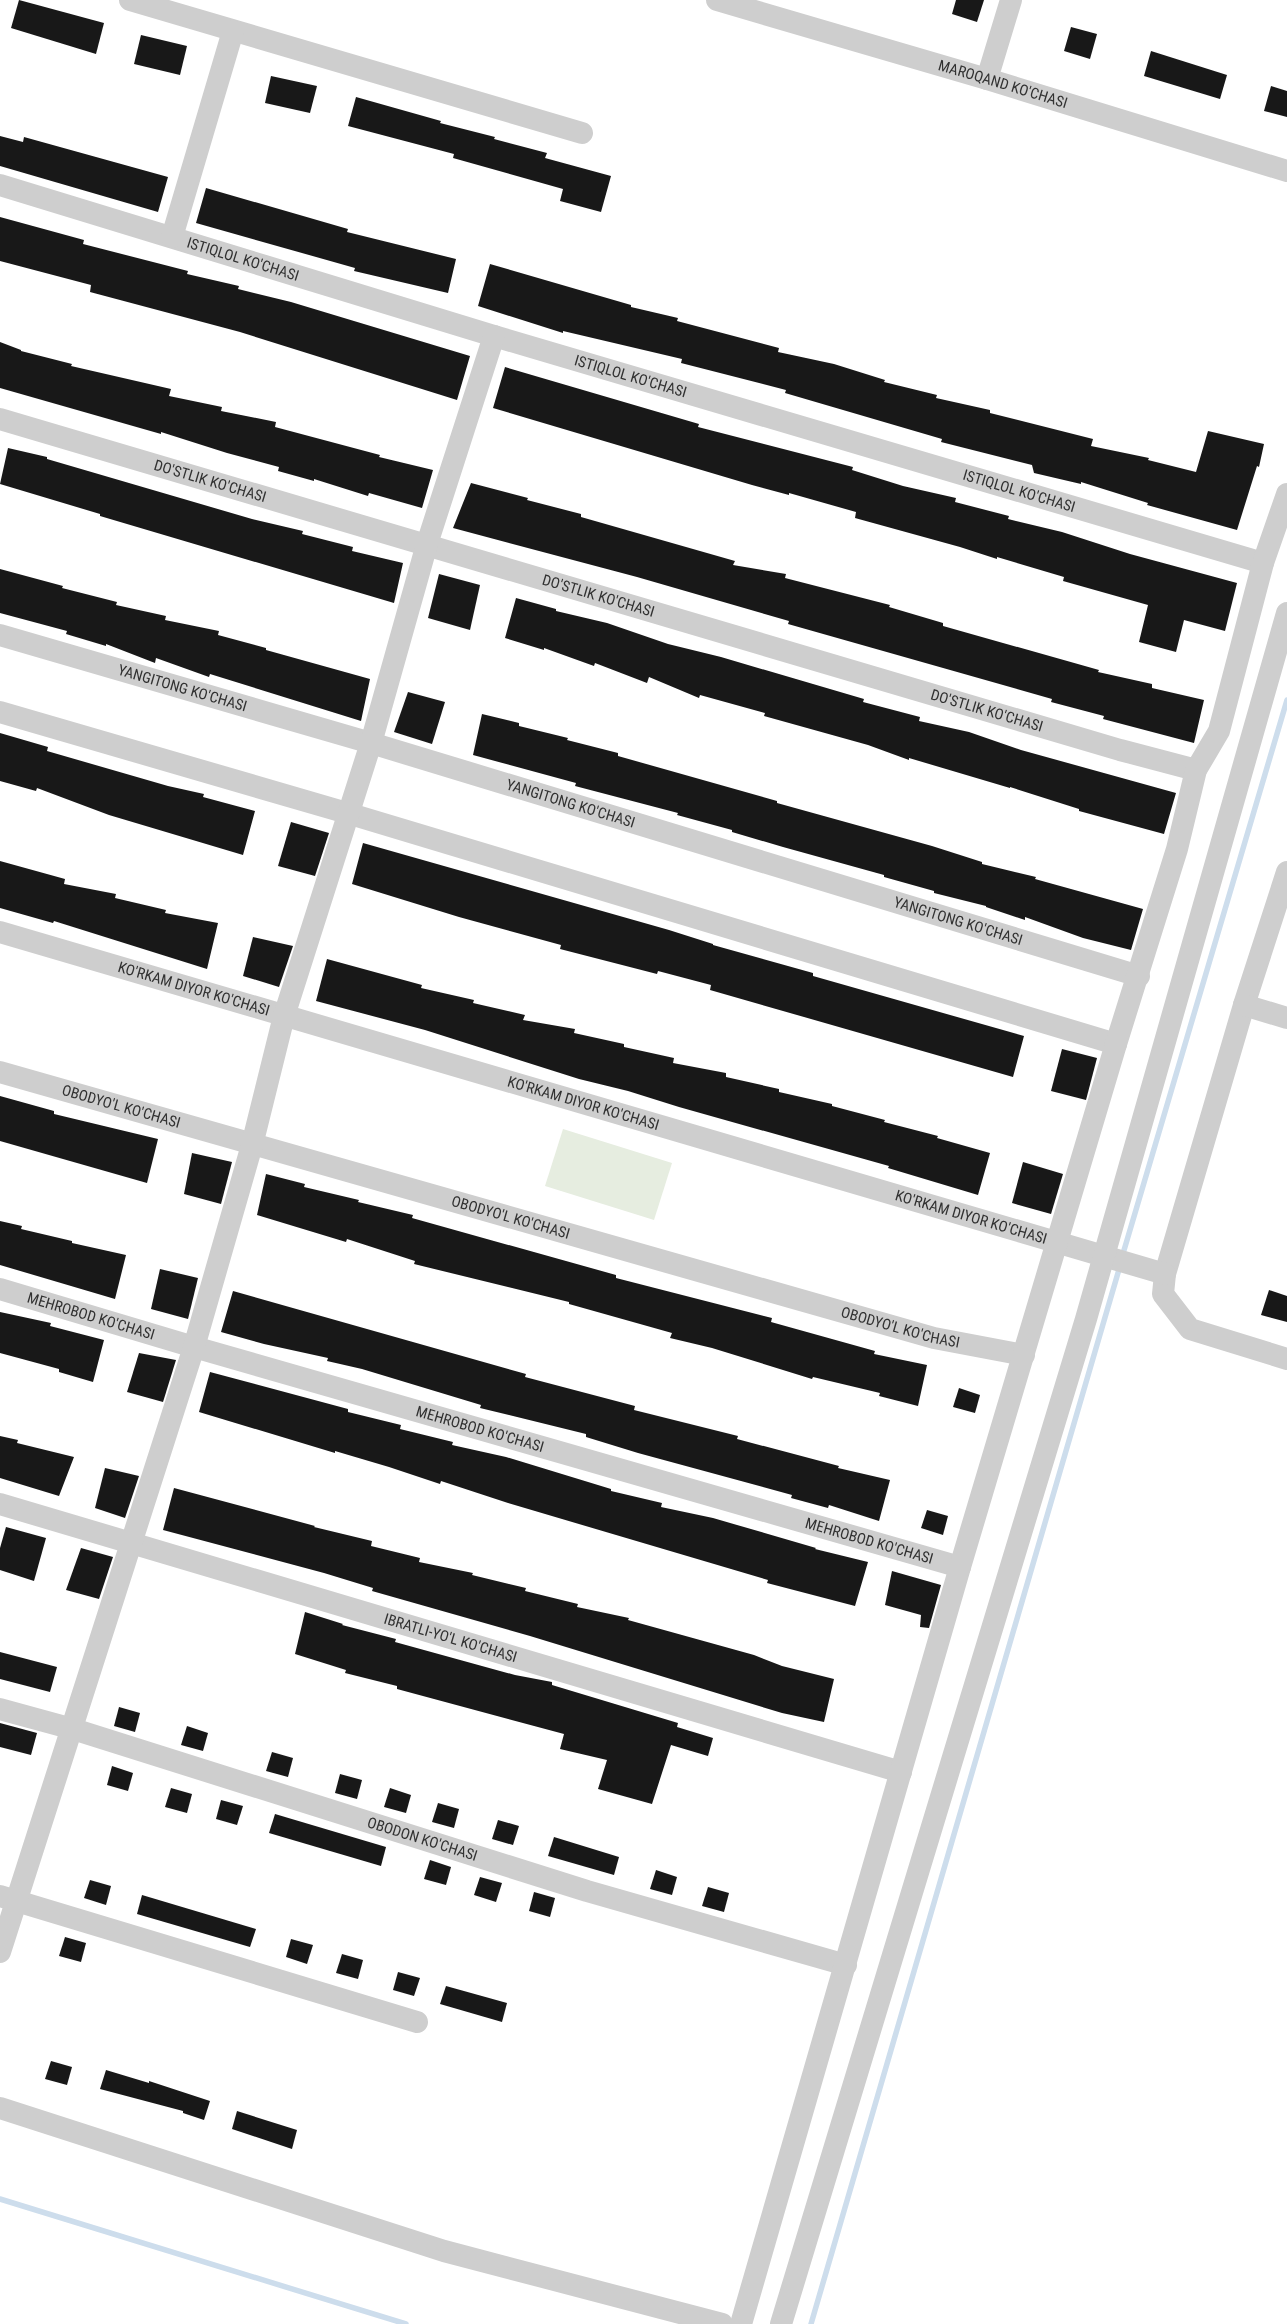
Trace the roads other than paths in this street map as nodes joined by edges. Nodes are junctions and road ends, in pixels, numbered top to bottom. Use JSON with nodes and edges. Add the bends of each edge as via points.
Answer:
{"nodes":[{"id":1,"x":130,"y":0,"type":"edge"},
{"id":2,"x":717,"y":0,"type":"edge"},
{"id":3,"x":1011,"y":0,"type":"edge"},
{"id":4,"x":233,"y":31,"type":"junction"},
{"id":5,"x":987,"y":79,"type":"junction"},
{"id":6,"x":582,"y":133,"type":"dead end"},
{"id":7,"x":1287,"y":171,"type":"edge"},
{"id":8,"x":0,"y":185,"type":"edge"},
{"id":9,"x":172,"y":237,"type":"junction"},
{"id":10,"x":494,"y":336,"type":"junction"},
{"id":11,"x":0,"y":420,"type":"edge"},
{"id":12,"x":1287,"y":494,"type":"edge"},
{"id":13,"x":427,"y":544,"type":"junction"},
{"id":14,"x":1262,"y":563,"type":"junction"},
{"id":15,"x":1287,"y":613,"type":"edge"},
{"id":16,"x":0,"y":635,"type":"edge"},
{"id":17,"x":0,"y":712,"type":"edge"},
{"id":18,"x":371,"y":743,"type":"junction"},
{"id":19,"x":1196,"y":770,"type":"junction"},
{"id":20,"x":347,"y":813,"type":"junction"},
{"id":21,"x":1287,"y":872,"type":"edge"},
{"id":22,"x":0,"y":932,"type":"edge"},
{"id":23,"x":1139,"y":976,"type":"junction"},
{"id":24,"x":1244,"y":1005,"type":"junction"},
{"id":25,"x":284,"y":1016,"type":"junction"},
{"id":26,"x":1287,"y":1018,"type":"edge"},
{"id":27,"x":1116,"y":1044,"type":"junction"},
{"id":28,"x":0,"y":1072,"type":"edge"},
{"id":29,"x":252,"y":1145,"type":"junction"},
{"id":30,"x":1057,"y":1244,"type":"junction"},
{"id":31,"x":1104,"y":1257,"type":"junction"},
{"id":32,"x":1165,"y":1274,"type":"junction"},
{"id":33,"x":0,"y":1289,"type":"edge"},
{"id":34,"x":194,"y":1348,"type":"junction"},
{"id":35,"x":1024,"y":1355,"type":"junction"},
{"id":36,"x":1287,"y":1359,"type":"edge"},
{"id":37,"x":0,"y":1504,"type":"edge"},
{"id":38,"x":132,"y":1543,"type":"junction"},
{"id":39,"x":960,"y":1568,"type":"junction"},
{"id":40,"x":0,"y":1709,"type":"edge"},
{"id":41,"x":73,"y":1730,"type":"junction"},
{"id":42,"x":901,"y":1772,"type":"junction"},
{"id":43,"x":8,"y":1898,"type":"edge"},
{"id":44,"x":0,"y":1952,"type":"edge"},
{"id":45,"x":846,"y":1966,"type":"junction"},
{"id":46,"x":417,"y":2022,"type":"dead end"},
{"id":47,"x":0,"y":2108,"type":"edge"},
{"id":48,"x":722,"y":2324,"type":"edge"},
{"id":49,"x":741,"y":2324,"type":"edge"},
{"id":50,"x":781,"y":2324,"type":"edge"}],
"edges":[{"from":1,"to":4,"type":"street"},
{"from":2,"to":5,"type":"street","name":"MAROQAND KO'CHASI"},
{"from":3,"to":5,"type":"street"},
{"from":4,"to":6,"type":"street"},
{"from":4,"to":9,"type":"street"},
{"from":5,"to":7,"type":"street","name":"MAROQAND KO'CHASI"},
{"from":8,"to":9,"type":"street","name":"ISTIQLOL KO'CHASI"},
{"from":9,"to":10,"type":"street","name":"ISTIQLOL KO'CHASI"},
{"from":10,"to":13,"type":"street"},
{"from":10,"to":14,"type":"street","name":"ISTIQLOL KO'CHASI"},
{"from":11,"to":13,"type":"street","name":"DO'STLIK KO'CHASI"},
{"from":12,"to":14,"type":"street"},
{"from":13,"to":18,"type":"street"},
{"from":13,"to":19,"type":"street","name":"DO'STLIK KO'CHASI"},
{"from":14,"to":19,"type":"street","via":[[1218,731]]},
{"from":15,"to":31,"type":"street"},
{"from":16,"to":18,"type":"street","name":"YANGITONG KO'CHASI"},
{"from":17,"to":20,"type":"street"},
{"from":18,"to":20,"type":"street"},
{"from":18,"to":23,"type":"street","name":"YANGITONG KO'CHASI"},
{"from":19,"to":23,"type":"street","via":[[1177,849]]},
{"from":20,"to":25,"type":"street"},
{"from":20,"to":27,"type":"street"},
{"from":21,"to":24,"type":"street"},
{"from":22,"to":25,"type":"street","name":"KO'RKAM DIYOR KO'CHASI"},
{"from":23,"to":27,"type":"street"},
{"from":24,"to":26,"type":"street"},
{"from":24,"to":32,"type":"street"},
{"from":25,"to":29,"type":"street"},
{"from":25,"to":30,"type":"street","name":"KO'RKAM DIYOR KO'CHASI"},
{"from":27,"to":30,"type":"street"},
{"from":28,"to":29,"type":"street","name":"OBODYO'L KO'CHASI"},
{"from":29,"to":34,"type":"street"},
{"from":29,"to":35,"type":"street","name":"OBODYO'L KO'CHASI","via":[[934,1338]]},
{"from":30,"to":31,"type":"street","name":"KO'RKAM DIYOR KO'CHASI"},
{"from":30,"to":35,"type":"street"},
{"from":31,"to":32,"type":"street","name":"KO'RKAM DIYOR KO'CHASI"},
{"from":31,"to":50,"type":"street"},
{"from":32,"to":36,"type":"street","via":[[1163,1294],[1190,1329]]},
{"from":33,"to":34,"type":"street","name":"MEHROBOD KO'CHASI"},
{"from":34,"to":38,"type":"street"},
{"from":34,"to":39,"type":"street","name":"MEHROBOD KO'CHASI"},
{"from":35,"to":39,"type":"street"},
{"from":37,"to":38,"type":"street","name":"IBRATLI-YO'L KO'CHASI"},
{"from":38,"to":41,"type":"street"},
{"from":38,"to":42,"type":"street","name":"IBRATLI-YO'L KO'CHASI"},
{"from":39,"to":42,"type":"street"},
{"from":40,"to":41,"type":"street","name":"OBODON KO'CHASI"},
{"from":41,"to":43,"type":"street"},
{"from":41,"to":45,"type":"street","name":"OBODON KO'CHASI","via":[[587,1891]]},
{"from":42,"to":45,"type":"street"},
{"from":43,"to":44,"type":"street"},
{"from":43,"to":46,"type":"street"},
{"from":45,"to":49,"type":"street"},
{"from":47,"to":48,"type":"street","via":[[444,2250]]}]}
